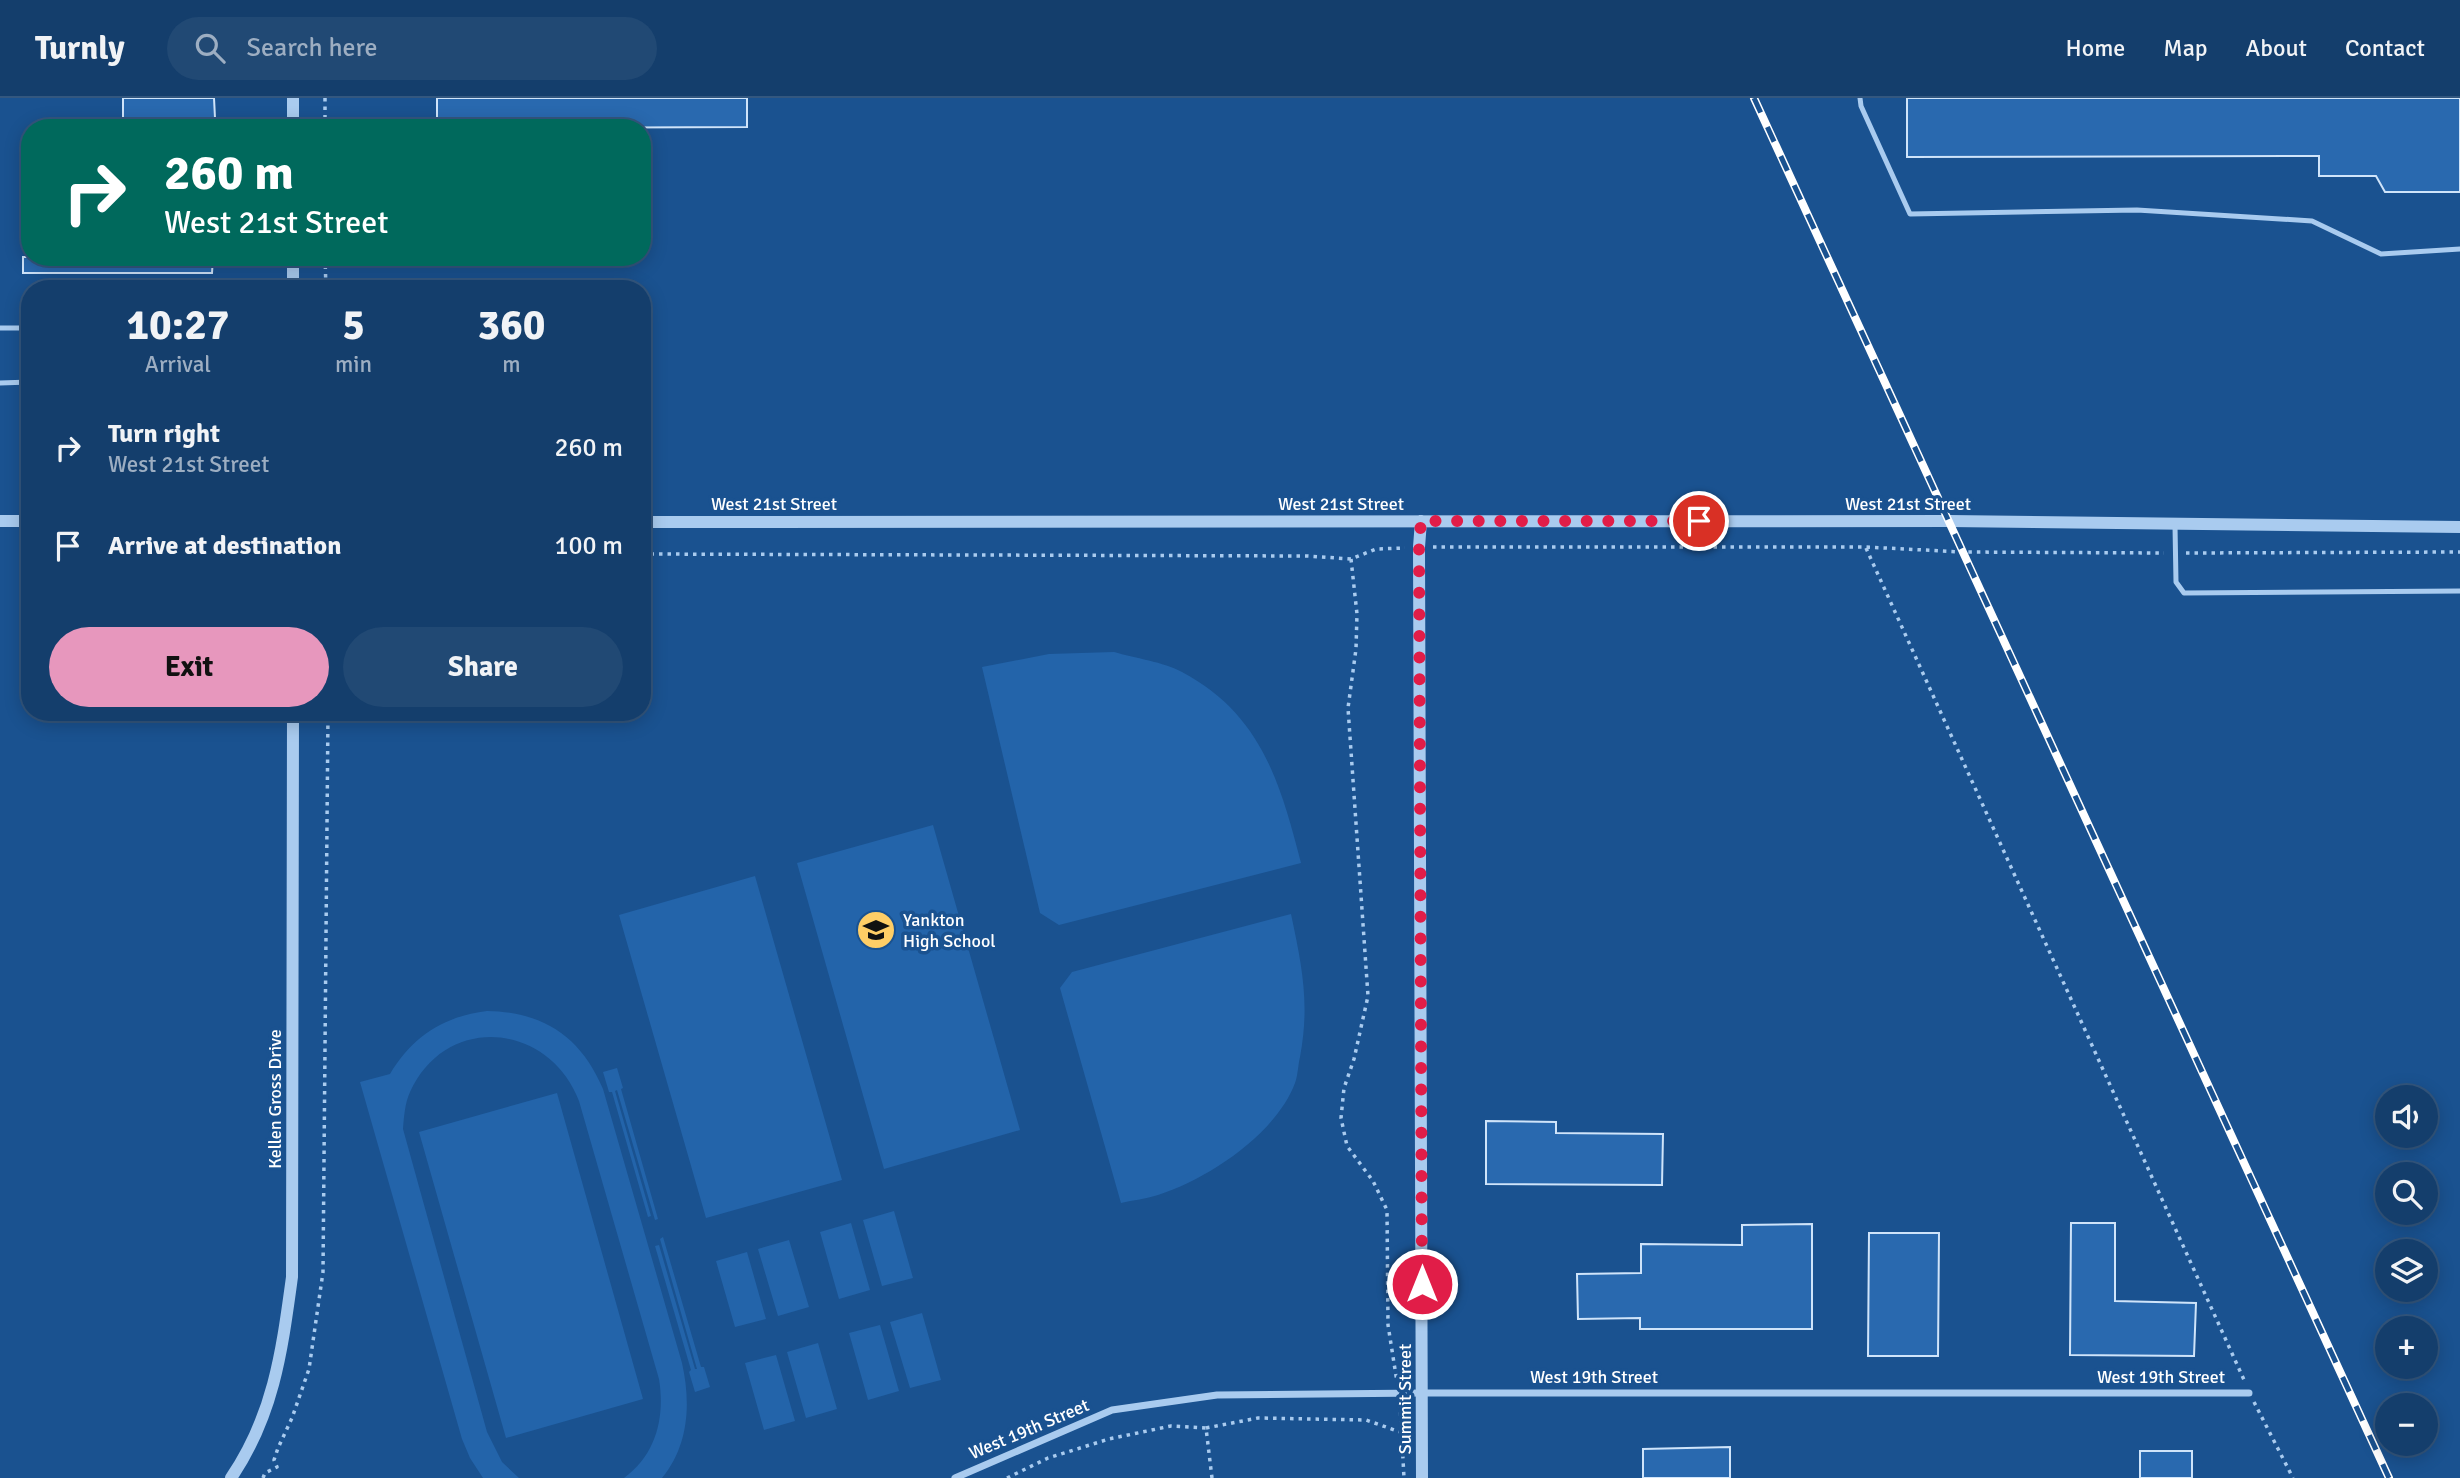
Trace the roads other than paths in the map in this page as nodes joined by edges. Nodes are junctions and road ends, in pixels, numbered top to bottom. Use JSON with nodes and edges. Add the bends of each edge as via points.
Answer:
{"nodes":[{"id":1,"x":293,"y":98,"type":"edge"},
{"id":2,"x":1860,"y":98,"type":"edge"},
{"id":3,"x":293,"y":119,"type":"edge"},
{"id":4,"x":2460,"y":249,"type":"edge"},
{"id":5,"x":0,"y":328,"type":"edge"},
{"id":6,"x":21,"y":328,"type":"edge"},
{"id":7,"x":21,"y":382,"type":"edge"},
{"id":8,"x":0,"y":383,"type":"edge"},
{"id":9,"x":0,"y":521,"type":"edge"},
{"id":10,"x":21,"y":521,"type":"edge"},
{"id":11,"x":1421,"y":521,"type":"junction"},
{"id":12,"x":651,"y":522,"type":"edge"},
{"id":13,"x":2175,"y":526,"type":"junction"},
{"id":14,"x":2460,"y":527,"type":"edge"},
{"id":15,"x":2460,"y":591,"type":"edge"},
{"id":16,"x":293,"y":721,"type":"edge"},
{"id":17,"x":1423,"y":1393,"type":"junction"},
{"id":18,"x":2249,"y":1393,"type":"road end"},
{"id":19,"x":235,"y":1477,"type":"edge"},
{"id":20,"x":955,"y":1478,"type":"edge"},
{"id":21,"x":1422,"y":1478,"type":"edge"}],
"edges":[{"from":1,"to":3,"type":"street"},
{"from":2,"to":4,"type":"lane","via":[[1910,214],[2137,210],[2312,221],[2381,254]]},
{"from":5,"to":6,"type":"lane"},
{"from":7,"to":8,"type":"lane"},
{"from":9,"to":10,"type":"street"},
{"from":11,"to":12,"type":"street","name":"West 21st Street"},
{"from":11,"to":13,"type":"street","name":"West 21st Street","via":[[1949,521]]},
{"from":11,"to":17,"type":"street","name":"Summit Street"},
{"from":13,"to":14,"type":"street","name":"West 21st Street"},
{"from":13,"to":15,"type":"lane","via":[[2176,582],[2184,593]]},
{"from":16,"to":19,"type":"street","name":"Kellen Gross Drive","via":[[292,1277],[282,1349],[263,1421]]},
{"from":17,"to":18,"type":"street","name":"West 19th Street"},
{"from":17,"to":20,"type":"street","name":"West 19th Street","via":[[1217,1395],[1112,1410]]},
{"from":17,"to":21,"type":"street","name":"Summit Street"}]}
